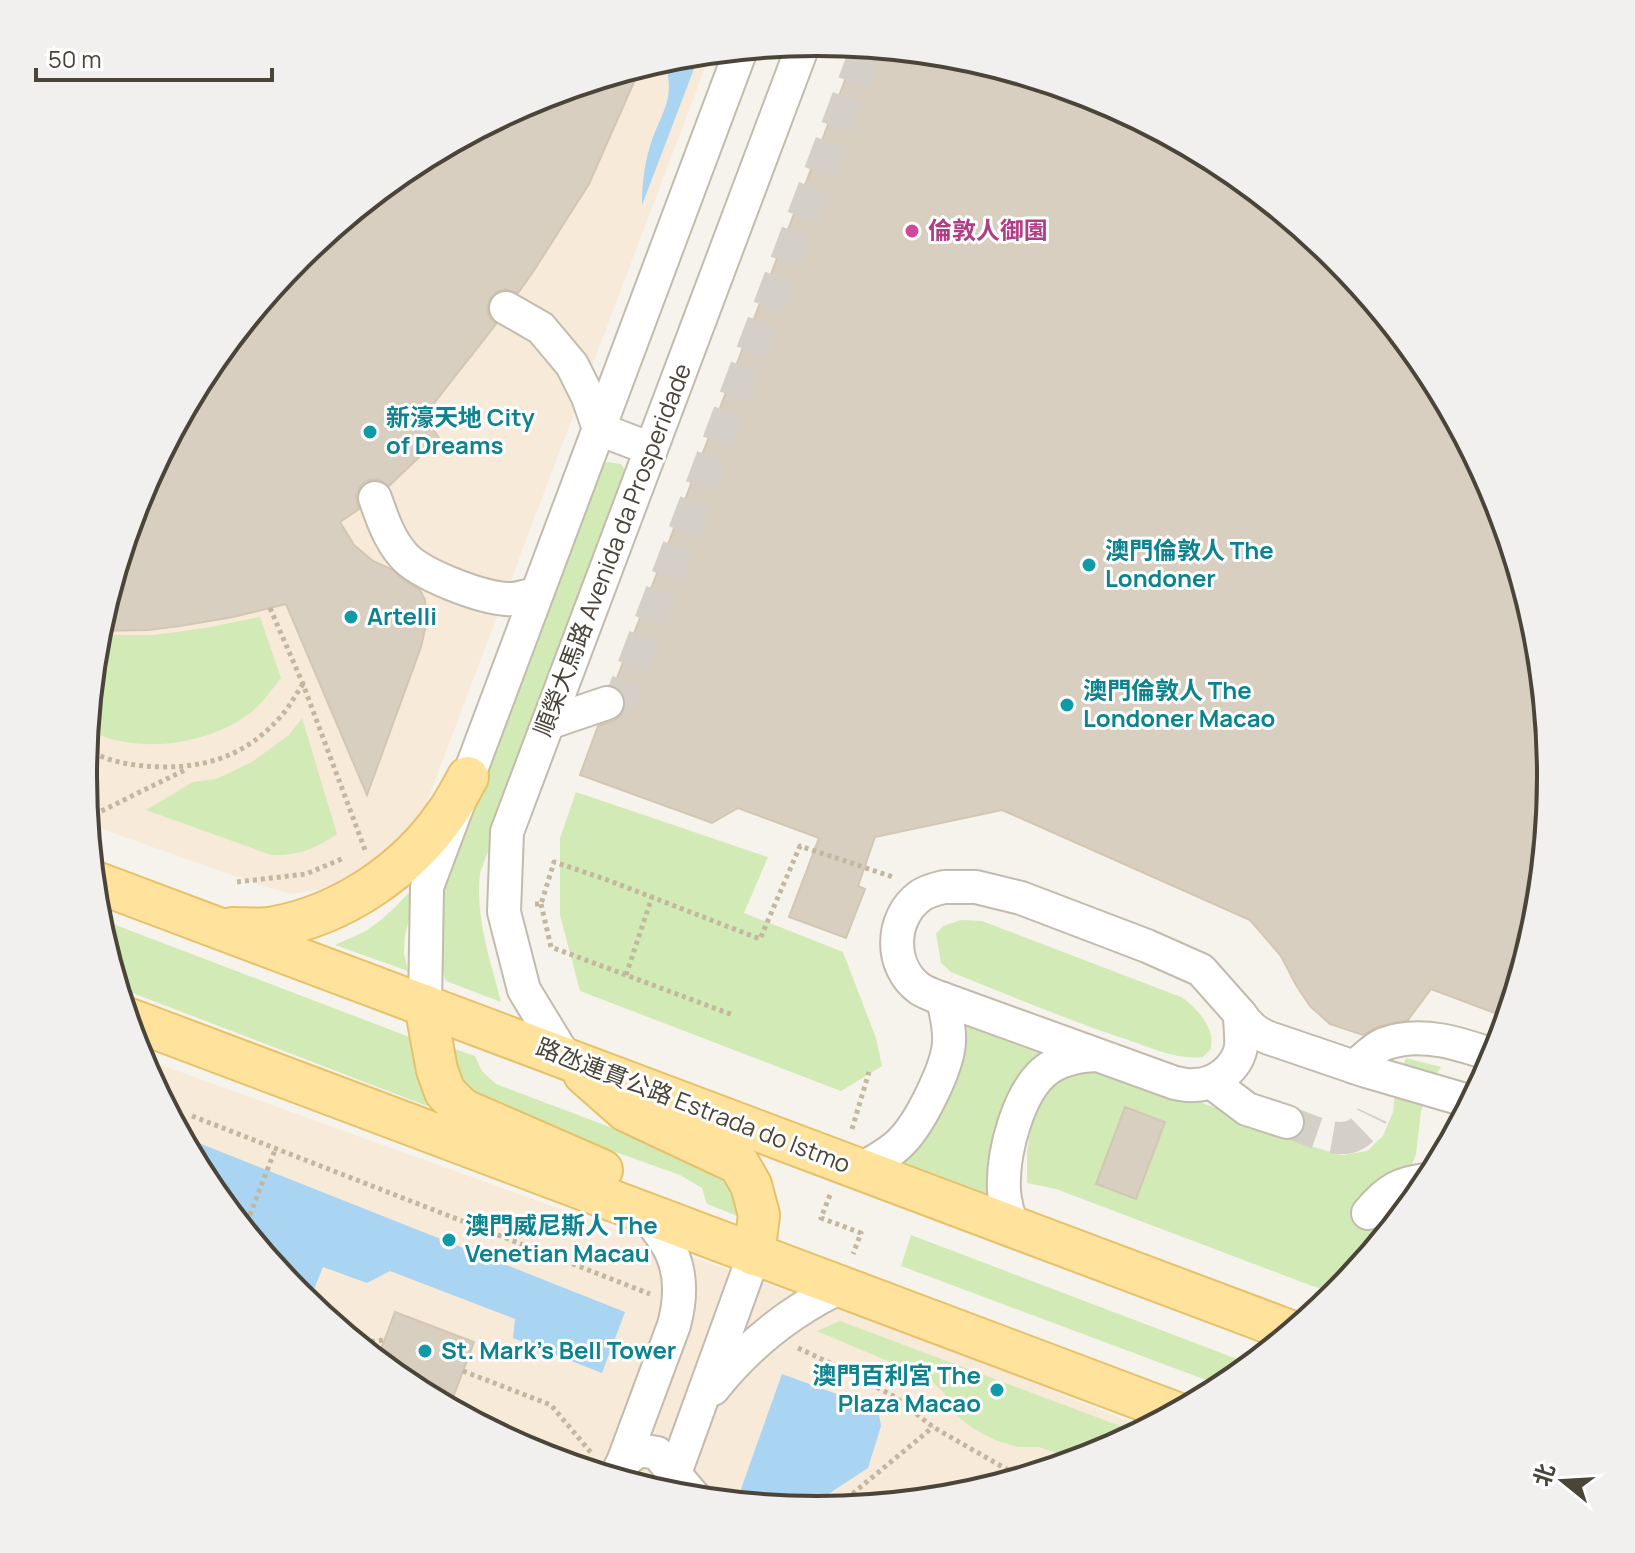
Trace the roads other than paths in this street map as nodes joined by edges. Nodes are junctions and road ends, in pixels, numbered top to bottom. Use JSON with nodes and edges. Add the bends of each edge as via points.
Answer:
{"nodes":[{"id":1,"x":799,"y":57,"type":"edge"},
{"id":2,"x":737,"y":61,"type":"edge"},
{"id":3,"x":719,"y":63,"type":"edge"},
{"id":4,"x":708,"y":137,"type":"junction"},
{"id":5,"x":506,"y":308,"type":"dead end"},
{"id":6,"x":599,"y":429,"type":"junction"},
{"id":7,"x":651,"y":449,"type":"junction"},
{"id":8,"x":375,"y":498,"type":"dead end"},
{"id":9,"x":537,"y":593,"type":"junction"},
{"id":10,"x":485,"y":595,"type":"junction"},
{"id":11,"x":523,"y":631,"type":"junction"},
{"id":12,"x":607,"y":703,"type":"tunnel mouth"},
{"id":13,"x":548,"y":723,"type":"junction"},
{"id":14,"x":468,"y":777,"type":"junction"},
{"id":15,"x":106,"y":886,"type":"edge"},
{"id":16,"x":220,"y":929,"type":"junction"},
{"id":17,"x":943,"y":999,"type":"junction"},
{"id":18,"x":425,"y":1005,"type":"junction"},
{"id":19,"x":1240,"y":1014,"type":"junction"},
{"id":20,"x":141,"y":1023,"type":"edge"},
{"id":21,"x":1483,"y":1052,"type":"edge"},
{"id":22,"x":1096,"y":1055,"type":"junction"},
{"id":23,"x":566,"y":1059,"type":"junction"},
{"id":24,"x":1349,"y":1065,"type":"junction"},
{"id":25,"x":1211,"y":1082,"type":"junction"},
{"id":26,"x":1462,"y":1099,"type":"edge"},
{"id":27,"x":1287,"y":1122,"type":"tunnel mouth"},
{"id":28,"x":861,"y":1169,"type":"junction"},
{"id":29,"x":1412,"y":1183,"type":"edge"},
{"id":30,"x":644,"y":1213,"type":"junction"},
{"id":31,"x":1368,"y":1213,"type":"dead end"},
{"id":32,"x":1013,"y":1226,"type":"junction"},
{"id":33,"x":754,"y":1255,"type":"junction"},
{"id":34,"x":841,"y":1287,"type":"junction"},
{"id":35,"x":1281,"y":1328,"type":"edge"},
{"id":36,"x":699,"y":1407,"type":"junction"},
{"id":37,"x":1164,"y":1408,"type":"edge"},
{"id":38,"x":688,"y":1439,"type":"junction"},
{"id":39,"x":614,"y":1467,"type":"edge"},
{"id":40,"x":615,"y":1467,"type":"edge"},
{"id":41,"x":670,"y":1481,"type":"edge"},
{"id":42,"x":672,"y":1482,"type":"edge"},
{"id":43,"x":693,"y":1486,"type":"edge"}],
"edges":[{"from":1,"to":7,"type":"street","name":"順榮大馬路 Avenida da Prosperidade"},
{"from":2,"to":4,"type":"street"},
{"from":3,"to":4,"type":"street"},
{"from":4,"to":6,"type":"street"},
{"from":5,"to":6,"type":"street","via":[[541,328],[572,365]]},
{"from":6,"to":7,"type":"street"},
{"from":6,"to":9,"type":"street"},
{"from":7,"to":13,"type":"street","name":"順榮大馬路 Avenida da Prosperidade"},
{"from":8,"to":10,"type":"street","via":[[386,528],[417,568]]},
{"from":9,"to":10,"type":"street","via":[[508,600]]},
{"from":9,"to":11,"type":"street"},
{"from":10,"to":11,"type":"street","via":[[504,606]]},
{"from":11,"to":14,"type":"street"},
{"from":12,"to":13,"type":"street"},
{"from":13,"to":23,"type":"street","name":"順榮大馬路 Avenida da Prosperidade","via":[[507,832],[504,912],[524,990]]},
{"from":14,"to":16,"type":"main road","via":[[420,847],[389,876],[352,899],[273,928]]},
{"from":14,"to":18,"type":"street","via":[[427,887]]},
{"from":15,"to":16,"type":"main road","name":"路氹連貫公路 Estrada do Istmo"},
{"from":16,"to":18,"type":"main road","name":"路氹連貫公路 Estrada do Istmo"},
{"from":17,"to":19,"type":"street","via":[[904,974],[897,932],[904,913],[922,895],[944,887],[976,887],[1021,898],[1201,970]]},
{"from":17,"to":22,"type":"street"},
{"from":17,"to":28,"type":"street","via":[[949,1043],[933,1093],[902,1142]]},
{"from":18,"to":23,"type":"main road","name":"路氹連貫公路 Estrada do Istmo"},
{"from":18,"to":30,"type":"main road","via":[[437,1070],[445,1092],[462,1109],[601,1169]]},
{"from":19,"to":24,"type":"street","via":[[1258,1034]]},
{"from":19,"to":25,"type":"street","via":[[1236,1061]]},
{"from":20,"to":30,"type":"main road"},
{"from":21,"to":24,"type":"street","via":[[1414,1038],[1382,1044]]},
{"from":22,"to":25,"type":"street","via":[[1175,1083]]},
{"from":22,"to":32,"type":"street","via":[[1072,1057],[1048,1069],[1028,1090],[1009,1139],[1005,1167],[1007,1213]]},
{"from":23,"to":28,"type":"main road","name":"路氹連貫公路 Estrada do Istmo"},
{"from":23,"to":33,"type":"main road","via":[[626,1111],[739,1164],[759,1215]]},
{"from":24,"to":26,"type":"street"},
{"from":25,"to":27,"type":"street","via":[[1247,1109]]},
{"from":28,"to":32,"type":"main road","name":"路氹連貫公路 Estrada do Istmo"},
{"from":29,"to":31,"type":"street","via":[[1382,1196]]},
{"from":30,"to":33,"type":"main road"},
{"from":30,"to":39,"type":"street","via":[[668,1246],[678,1273],[679,1305]]},
{"from":32,"to":35,"type":"main road","name":"路氹連貫公路 Estrada do Istmo"},
{"from":33,"to":34,"type":"main road"},
{"from":33,"to":36,"type":"street"},
{"from":34,"to":36,"type":"street","via":[[764,1336]]},
{"from":34,"to":37,"type":"main road"},
{"from":36,"to":38,"type":"street"},
{"from":38,"to":42,"type":"street"},
{"from":38,"to":43,"type":"street"},
{"from":40,"to":41,"type":"street","via":[[639,1450],[648,1450],[657,1453]]}]}
